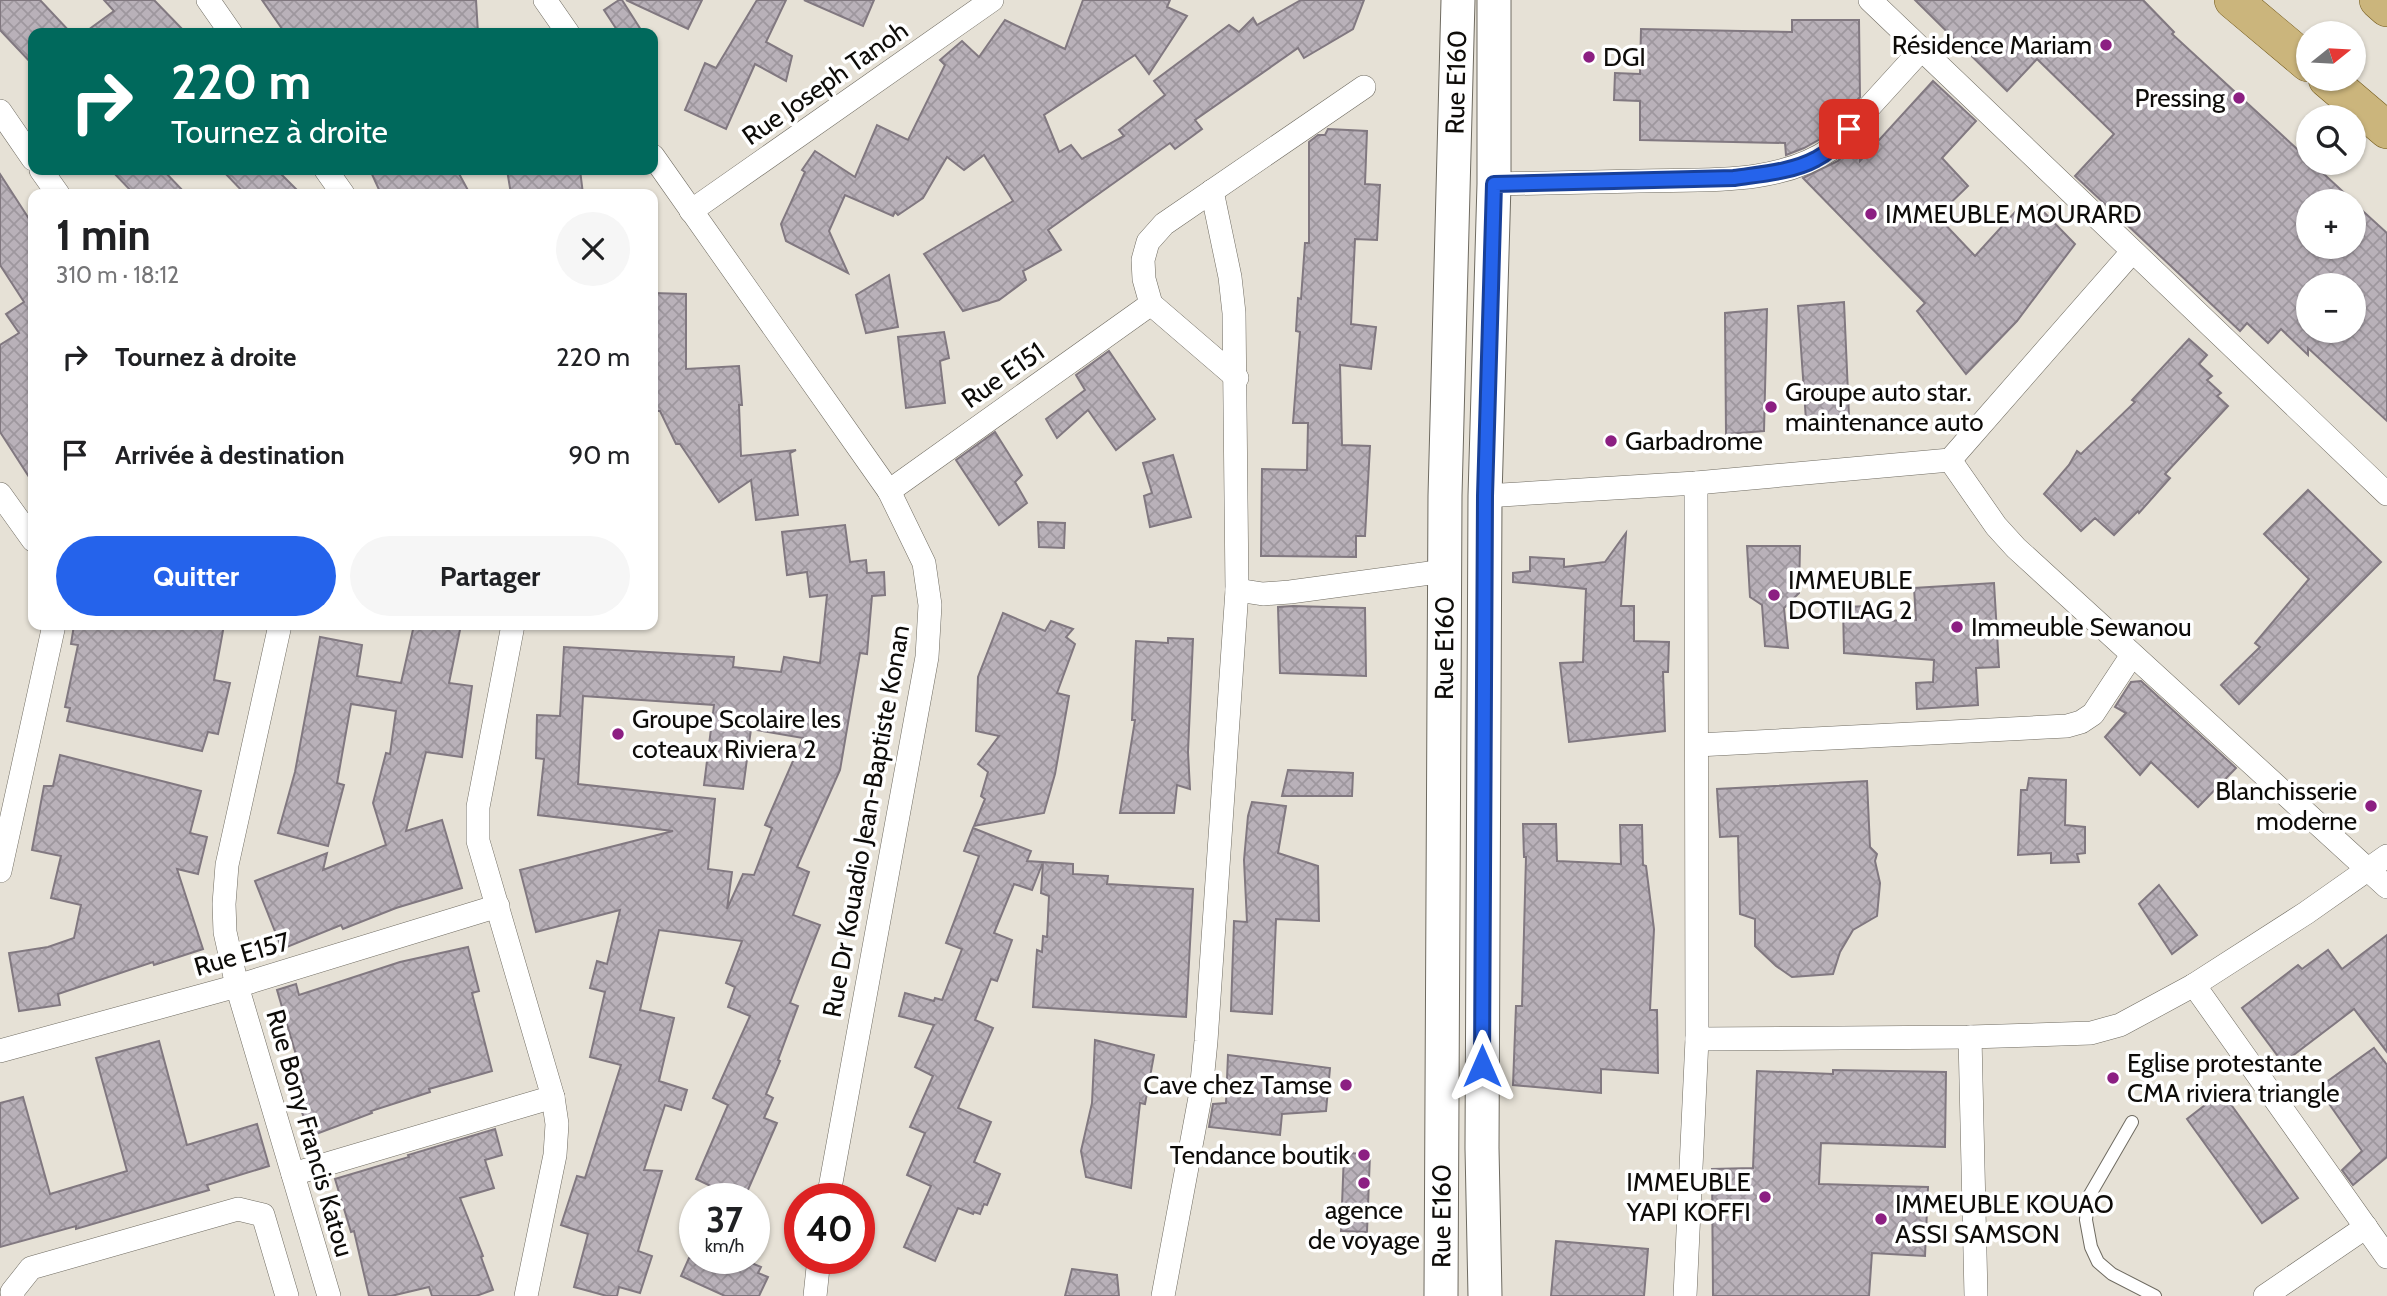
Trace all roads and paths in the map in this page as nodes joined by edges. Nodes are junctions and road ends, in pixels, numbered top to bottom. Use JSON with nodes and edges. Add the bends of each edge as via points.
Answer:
{"nodes":[{"id":1,"x":208,"y":0,"type":"edge"},
{"id":2,"x":545,"y":0,"type":"edge"},
{"id":3,"x":992,"y":0,"type":"edge"},
{"id":4,"x":1458,"y":0,"type":"edge"},
{"id":5,"x":1494,"y":0,"type":"edge"},
{"id":6,"x":1870,"y":0,"type":"edge"},
{"id":7,"x":2234,"y":0,"type":"edge"},
{"id":8,"x":2378,"y":0,"type":"edge"},
{"id":9,"x":2387,"y":8,"type":"edge"},
{"id":10,"x":228,"y":28,"type":"edge"},
{"id":11,"x":565,"y":28,"type":"edge"},
{"id":12,"x":1922,"y":49,"type":"junction"},
{"id":13,"x":2296,"y":53,"type":"edge"},
{"id":14,"x":1364,"y":87,"type":"dead end"},
{"id":15,"x":2341,"y":91,"type":"edge"},
{"id":16,"x":0,"y":111,"type":"edge"},
{"id":17,"x":2387,"y":130,"type":"edge"},
{"id":18,"x":28,"y":152,"type":"edge"},
{"id":19,"x":658,"y":163,"type":"edge"},
{"id":20,"x":1494,"y":184,"type":"junction"},
{"id":21,"x":1212,"y":191,"type":"junction"},
{"id":22,"x":691,"y":211,"type":"junction"},
{"id":23,"x":2132,"y":252,"type":"junction"},
{"id":24,"x":1151,"y":304,"type":"junction"},
{"id":25,"x":1237,"y":378,"type":"junction"},
{"id":26,"x":1950,"y":460,"type":"junction"},
{"id":27,"x":1696,"y":483,"type":"junction"},
{"id":28,"x":888,"y":491,"type":"junction"},
{"id":29,"x":0,"y":494,"type":"edge"},
{"id":30,"x":2387,"y":494,"type":"edge"},
{"id":31,"x":1485,"y":496,"type":"junction"},
{"id":32,"x":28,"y":533,"type":"edge"},
{"id":33,"x":1445,"y":571,"type":"junction"},
{"id":34,"x":1237,"y":590,"type":"junction"},
{"id":35,"x":53,"y":630,"type":"edge"},
{"id":36,"x":279,"y":630,"type":"edge"},
{"id":37,"x":512,"y":630,"type":"edge"},
{"id":38,"x":2133,"y":654,"type":"junction"},
{"id":39,"x":1697,"y":746,"type":"junction"},
{"id":40,"x":2387,"y":856,"type":"edge"},
{"id":41,"x":2368,"y":869,"type":"junction"},
{"id":42,"x":0,"y":871,"type":"edge"},
{"id":43,"x":2387,"y":887,"type":"edge"},
{"id":44,"x":498,"y":906,"type":"junction"},
{"id":45,"x":2194,"y":985,"type":"junction"},
{"id":46,"x":237,"y":986,"type":"junction"},
{"id":47,"x":1970,"y":1037,"type":"junction"},
{"id":48,"x":1697,"y":1039,"type":"junction"},
{"id":49,"x":0,"y":1051,"type":"edge"},
{"id":50,"x":553,"y":1097,"type":"junction"},
{"id":51,"x":2132,"y":1122,"type":"dead end"},
{"id":52,"x":293,"y":1174,"type":"junction"},
{"id":53,"x":831,"y":1183,"type":"edge"},
{"id":54,"x":2366,"y":1227,"type":"junction"},
{"id":55,"x":2387,"y":1257,"type":"edge"},
{"id":56,"x":818,"y":1274,"type":"edge"},
{"id":57,"x":13,"y":1296,"type":"edge"},
{"id":58,"x":286,"y":1296,"type":"edge"},
{"id":59,"x":329,"y":1296,"type":"edge"},
{"id":60,"x":526,"y":1296,"type":"edge"},
{"id":61,"x":816,"y":1296,"type":"edge"},
{"id":62,"x":1163,"y":1296,"type":"edge"},
{"id":63,"x":1441,"y":1296,"type":"edge"},
{"id":64,"x":1485,"y":1296,"type":"edge"},
{"id":65,"x":1685,"y":1296,"type":"edge"},
{"id":66,"x":1976,"y":1296,"type":"edge"},
{"id":67,"x":2155,"y":1296,"type":"edge"},
{"id":68,"x":2265,"y":1296,"type":"edge"}],
"edges":[{"from":1,"to":10,"type":"street"},
{"from":2,"to":11,"type":"street"},
{"from":3,"to":22,"type":"street","name":"Rue Joseph Tanoh"},
{"from":4,"to":33,"type":"street","name":"Rue E160"},
{"from":5,"to":20,"type":"street","name":"Rue E160"},
{"from":6,"to":12,"type":"street"},
{"from":7,"to":13,"type":"main road"},
{"from":8,"to":9,"type":"main road"},
{"from":12,"to":20,"type":"street","via":[[1831,149],[1795,166],[1734,178]]},
{"from":12,"to":23,"type":"street"},
{"from":14,"to":21,"type":"street"},
{"from":15,"to":17,"type":"main road"},
{"from":16,"to":18,"type":"street"},
{"from":19,"to":22,"type":"street","name":"Rue Dr Kouadio Jean-Baptiste Konan"},
{"from":20,"to":31,"type":"street","name":"Rue E160"},
{"from":21,"to":24,"type":"street","via":[[1164,224],[1147,242],[1144,279]]},
{"from":21,"to":25,"type":"street","via":[[1230,276]]},
{"from":22,"to":28,"type":"street","name":"Rue Dr Kouadio Jean-Baptiste Konan"},
{"from":23,"to":26,"type":"street"},
{"from":23,"to":30,"type":"street"},
{"from":24,"to":25,"type":"street"},
{"from":24,"to":28,"type":"street","name":"Rue E151"},
{"from":25,"to":34,"type":"street"},
{"from":26,"to":27,"type":"street"},
{"from":26,"to":38,"type":"street","via":[[2015,548]]},
{"from":27,"to":31,"type":"street"},
{"from":27,"to":39,"type":"street"},
{"from":28,"to":53,"type":"street","name":"Rue Dr Kouadio Jean-Baptiste Konan","via":[[924,564],[930,605],[927,657]]},
{"from":29,"to":32,"type":"street"},
{"from":31,"to":64,"type":"street","name":"Rue E160"},
{"from":33,"to":34,"type":"street","via":[[1290,592]]},
{"from":33,"to":63,"type":"street","name":"Rue E160"},
{"from":34,"to":62,"type":"street","via":[[1201,1092]]},
{"from":35,"to":42,"type":"street"},
{"from":36,"to":46,"type":"street","name":"Rue Bony Francis Katou","via":[[227,865],[225,932]]},
{"from":37,"to":44,"type":"street","via":[[478,807],[478,841]]},
{"from":38,"to":39,"type":"street","via":[[2093,714],[2067,726]]},
{"from":38,"to":41,"type":"street"},
{"from":39,"to":48,"type":"street"},
{"from":40,"to":41,"type":"street"},
{"from":41,"to":43,"type":"street"},
{"from":41,"to":45,"type":"street"},
{"from":44,"to":46,"type":"street","name":"Rue E157"},
{"from":44,"to":50,"type":"street"},
{"from":45,"to":47,"type":"street","via":[[2120,1025],[2091,1033]]},
{"from":45,"to":54,"type":"street"},
{"from":46,"to":49,"type":"street","name":"Rue E157"},
{"from":46,"to":52,"type":"street","name":"Rue Bony Francis Katou"},
{"from":47,"to":48,"type":"street"},
{"from":47,"to":66,"type":"street"},
{"from":48,"to":65,"type":"street"},
{"from":50,"to":52,"type":"street"},
{"from":50,"to":60,"type":"street","via":[[555,1155]]},
{"from":51,"to":67,"type":"lane","via":[[2088,1198],[2086,1220],[2098,1262]]},
{"from":52,"to":59,"type":"street","name":"Rue Bony Francis Katou"},
{"from":54,"to":55,"type":"street"},
{"from":54,"to":68,"type":"street"},
{"from":56,"to":61,"type":"street"},
{"from":57,"to":58,"type":"street","via":[[31,1268],[238,1209],[263,1215]]}]}
